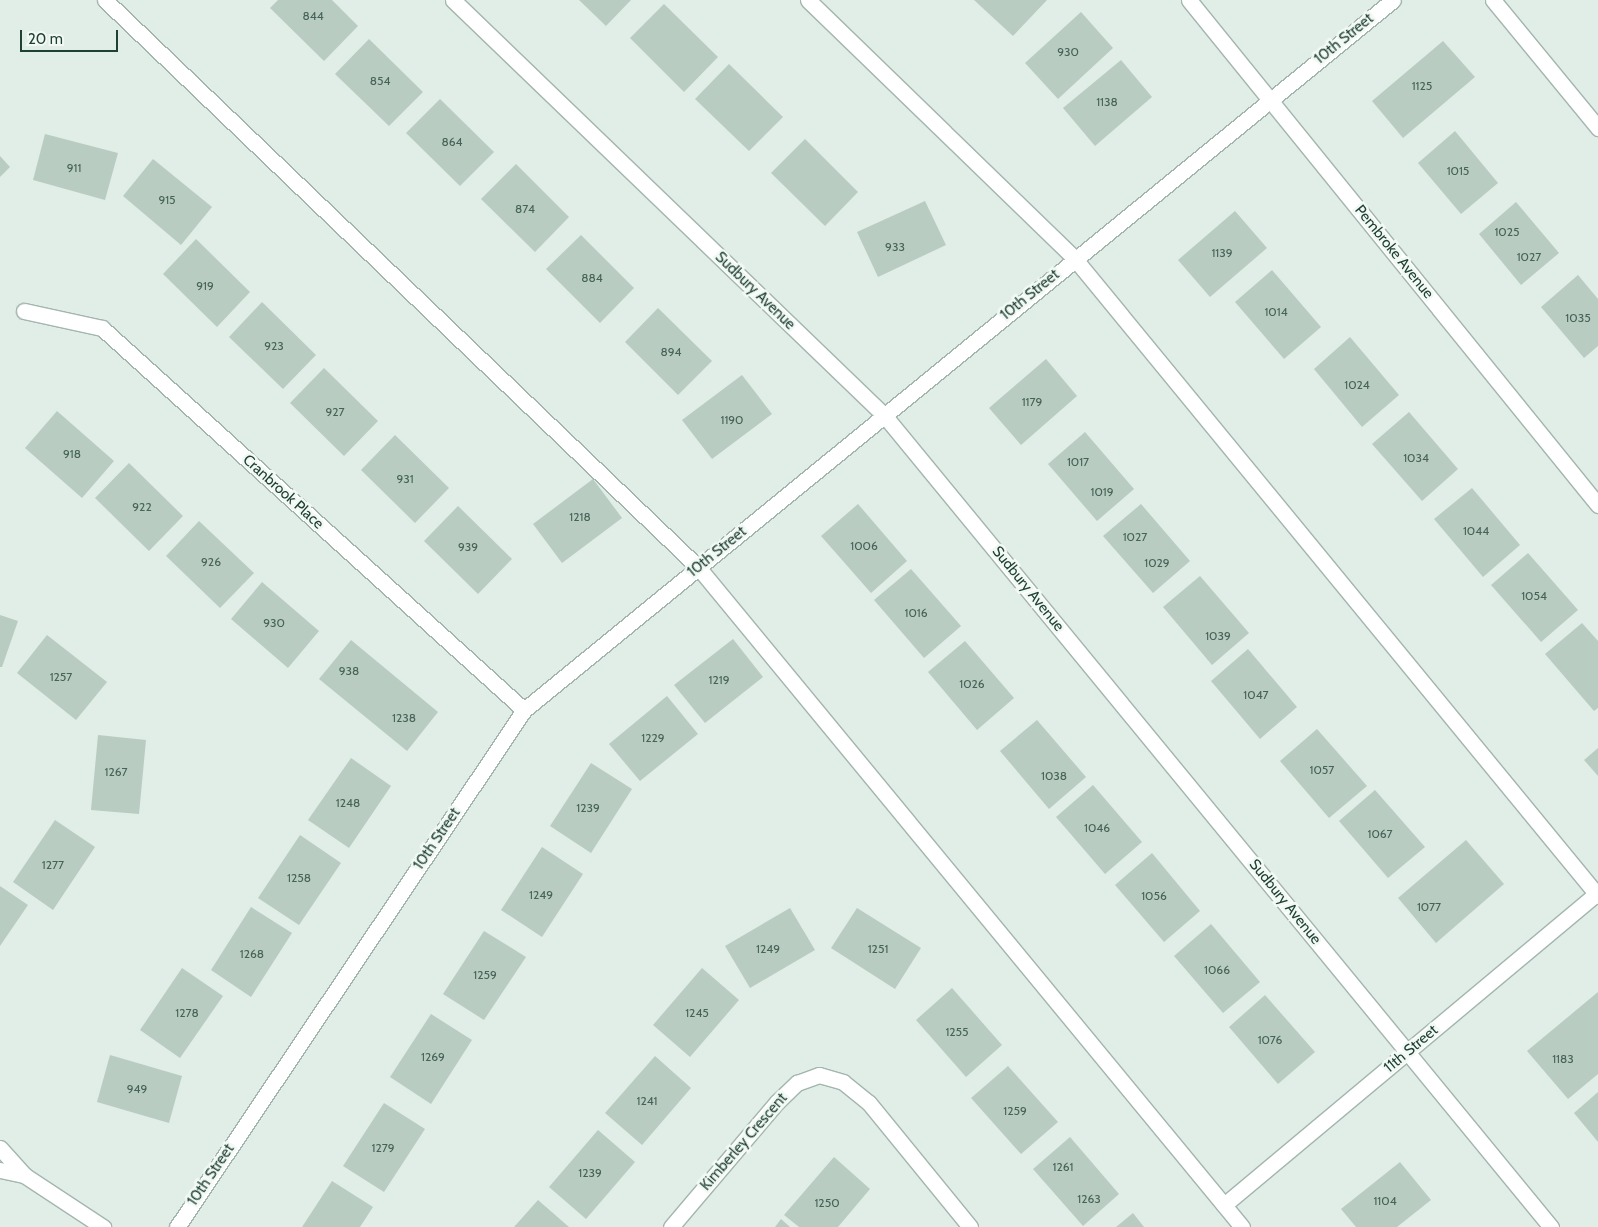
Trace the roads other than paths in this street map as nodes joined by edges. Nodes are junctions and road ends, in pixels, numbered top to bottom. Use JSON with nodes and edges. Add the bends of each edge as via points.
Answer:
{"nodes":[{"id":1,"x":105,"y":0,"type":"edge"},
{"id":2,"x":452,"y":0,"type":"edge"},
{"id":3,"x":808,"y":0,"type":"edge"},
{"id":4,"x":1189,"y":0,"type":"edge"},
{"id":5,"x":1392,"y":0,"type":"edge"},
{"id":6,"x":1493,"y":0,"type":"edge"},
{"id":7,"x":1271,"y":99,"type":"junction"},
{"id":8,"x":1598,"y":128,"type":"edge"},
{"id":9,"x":1075,"y":259,"type":"junction"},
{"id":10,"x":24,"y":311,"type":"dead end"},
{"id":11,"x":884,"y":415,"type":"junction"},
{"id":12,"x":1598,"y":505,"type":"edge"},
{"id":13,"x":698,"y":567,"type":"junction"},
{"id":14,"x":524,"y":710,"type":"junction"},
{"id":15,"x":1597,"y":894,"type":"edge"},
{"id":16,"x":1408,"y":1052,"type":"junction"},
{"id":17,"x":0,"y":1148,"type":"edge"},
{"id":18,"x":0,"y":1170,"type":"edge"},
{"id":19,"x":24,"y":1175,"type":"junction"},
{"id":20,"x":1224,"y":1205,"type":"junction"},
{"id":21,"x":103,"y":1227,"type":"edge"},
{"id":22,"x":177,"y":1227,"type":"edge"},
{"id":23,"x":671,"y":1227,"type":"edge"},
{"id":24,"x":970,"y":1227,"type":"edge"},
{"id":25,"x":1242,"y":1227,"type":"edge"},
{"id":26,"x":1551,"y":1227,"type":"edge"}],
"edges":[{"from":1,"to":13,"type":"street"},
{"from":2,"to":11,"type":"street","name":"Sudbury Avenue"},
{"from":3,"to":9,"type":"street"},
{"from":4,"to":7,"type":"street","name":"Pembroke Avenue"},
{"from":5,"to":7,"type":"street","name":"10th Street"},
{"from":6,"to":8,"type":"street"},
{"from":7,"to":9,"type":"street","name":"10th Street"},
{"from":7,"to":12,"type":"street","name":"Pembroke Avenue"},
{"from":9,"to":11,"type":"street","name":"10th Street"},
{"from":9,"to":15,"type":"street"},
{"from":10,"to":14,"type":"street","name":"Cranbrook Place","via":[[102,328]]},
{"from":11,"to":13,"type":"street","name":"10th Street"},
{"from":11,"to":16,"type":"street","name":"Sudbury Avenue"},
{"from":13,"to":14,"type":"street","name":"10th Street"},
{"from":13,"to":20,"type":"street"},
{"from":14,"to":22,"type":"street","name":"10th Street"},
{"from":15,"to":16,"type":"street","name":"11th Street"},
{"from":16,"to":20,"type":"street","name":"11th Street"},
{"from":16,"to":26,"type":"street","name":"Sudbury Avenue"},
{"from":17,"to":19,"type":"street"},
{"from":18,"to":19,"type":"street"},
{"from":19,"to":21,"type":"street"},
{"from":20,"to":25,"type":"street"},
{"from":23,"to":24,"type":"street","name":"Kimberley Crescent","via":[[777,1102],[797,1083],[819,1075],[843,1082],[869,1103]]}]}
